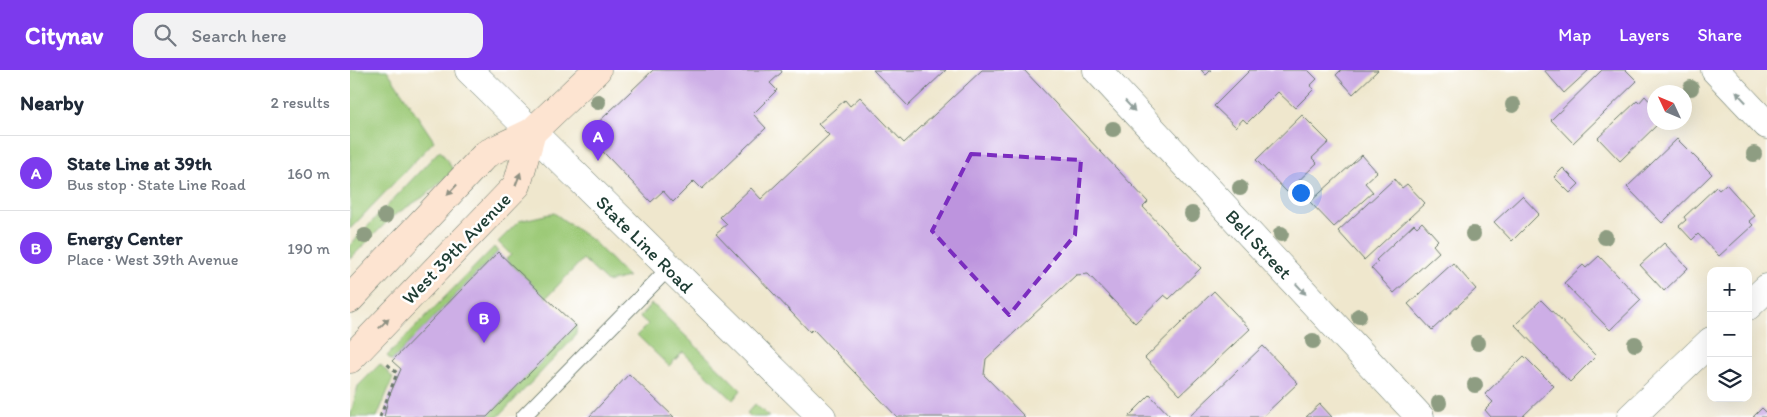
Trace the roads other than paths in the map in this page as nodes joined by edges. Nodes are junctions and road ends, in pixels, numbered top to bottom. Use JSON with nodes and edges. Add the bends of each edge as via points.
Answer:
{"nodes":[{"id":1,"x":469,"y":70,"type":"edge"},
{"id":2,"x":597,"y":70,"type":"edge"},
{"id":3,"x":1097,"y":70,"type":"edge"},
{"id":4,"x":1715,"y":70,"type":"edge"},
{"id":5,"x":1767,"y":125,"type":"edge"},
{"id":6,"x":532,"y":132,"type":"junction"},
{"id":7,"x":669,"y":268,"type":"junction"},
{"id":8,"x":1767,"y":288,"type":"edge"},
{"id":9,"x":350,"y":298,"type":"edge"},
{"id":10,"x":1752,"y":302,"type":"edge"},
{"id":11,"x":1707,"y":345,"type":"edge"},
{"id":12,"x":350,"y":358,"type":"edge"},
{"id":13,"x":523,"y":417,"type":"edge"},
{"id":14,"x":822,"y":417,"type":"edge"},
{"id":15,"x":1420,"y":417,"type":"edge"},
{"id":16,"x":1631,"y":417,"type":"edge"}],
"edges":[{"from":1,"to":6,"type":"street","name":"State Line Road"},
{"from":2,"to":6,"type":"main road"},
{"from":3,"to":15,"type":"street","name":"Bell Street","one_way":true},
{"from":5,"to":4,"type":"street","one_way":true},
{"from":6,"to":7,"type":"street","name":"State Line Road"},
{"from":6,"to":9,"type":"main road","one_way":true,"via":[[486,154]]},
{"from":12,"to":6,"type":"main road","name":"West 39th Avenue","one_way":true,"via":[[517,185]]},
{"from":7,"to":13,"type":"lane"},
{"from":7,"to":14,"type":"street","name":"State Line Road"},
{"from":8,"to":10,"type":"street"},
{"from":11,"to":16,"type":"street"}]}
